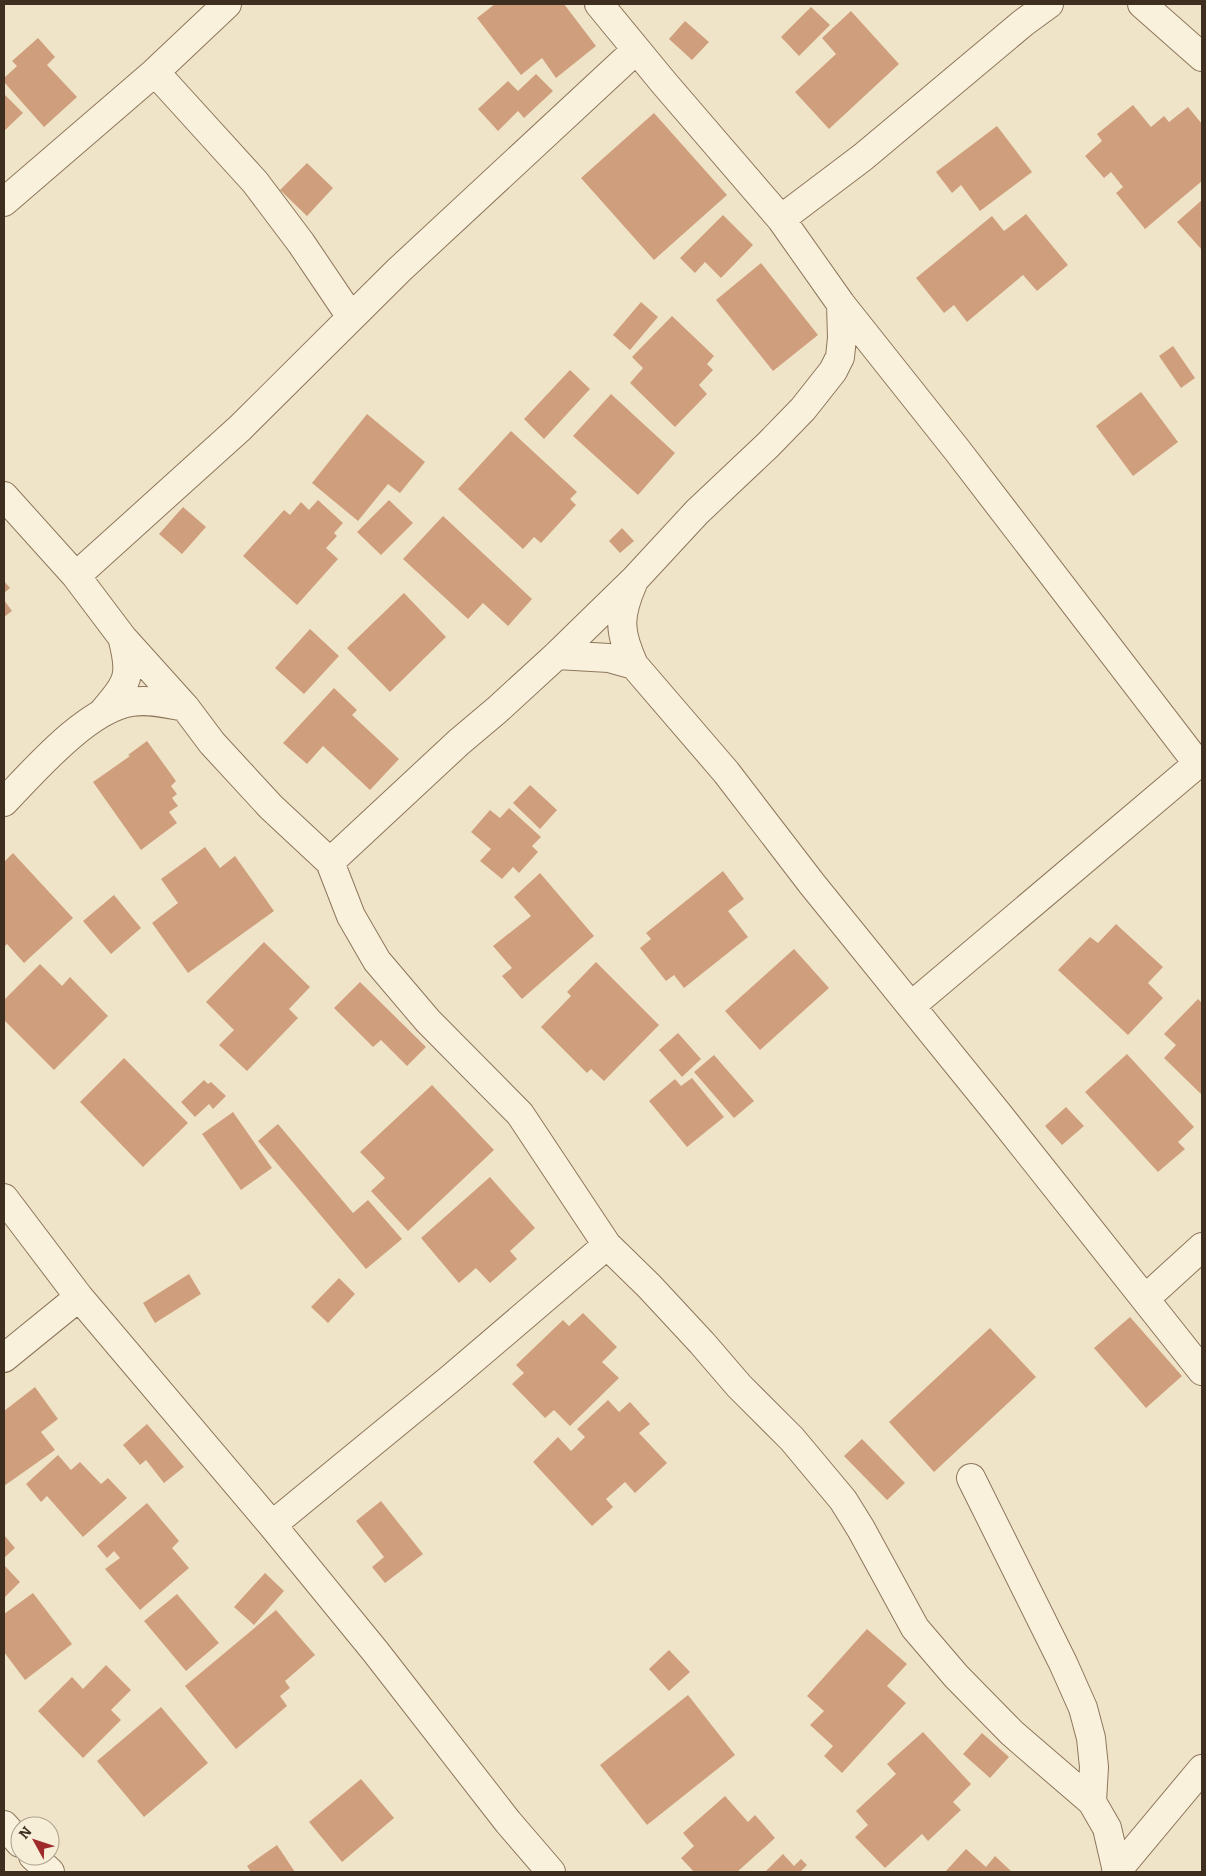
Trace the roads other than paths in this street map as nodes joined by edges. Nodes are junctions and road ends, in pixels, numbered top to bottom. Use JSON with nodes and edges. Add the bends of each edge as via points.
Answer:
{"nodes":[{"id":1,"x":227,"y":4,"type":"edge"},
{"id":2,"x":599,"y":4,"type":"edge"},
{"id":3,"x":1049,"y":4,"type":"edge"},
{"id":4,"x":1142,"y":4,"type":"edge"},
{"id":5,"x":636,"y":50,"type":"junction"},
{"id":6,"x":1202,"y":57,"type":"edge"},
{"id":7,"x":155,"y":72,"type":"junction"},
{"id":8,"x":4,"y":202,"type":"edge"},
{"id":9,"x":780,"y":219,"type":"junction"},
{"id":10,"x":841,"y":304,"type":"junction"},
{"id":11,"x":351,"y":317,"type":"junction"},
{"id":12,"x":834,"y":371,"type":"junction"},
{"id":13,"x":894,"y":372,"type":"junction"},
{"id":14,"x":4,"y":496,"type":"edge"},
{"id":15,"x":76,"y":576,"type":"junction"},
{"id":16,"x":635,"y":579,"type":"junction"},
{"id":17,"x":122,"y":637,"type":"junction"},
{"id":18,"x":557,"y":655,"type":"junction"},
{"id":19,"x":634,"y":665,"type":"junction"},
{"id":20,"x":185,"y":708,"type":"junction"},
{"id":21,"x":102,"y":713,"type":"junction"},
{"id":22,"x":1200,"y":762,"type":"edge"},
{"id":23,"x":4,"y":802,"type":"edge"},
{"id":24,"x":330,"y":862,"type":"junction"},
{"id":25,"x":911,"y":1006,"type":"junction"},
{"id":26,"x":4,"y":1198,"type":"edge"},
{"id":27,"x":607,"y":1245,"type":"junction"},
{"id":28,"x":1202,"y":1247,"type":"edge"},
{"id":29,"x":80,"y":1296,"type":"junction"},
{"id":30,"x":1145,"y":1299,"type":"junction"},
{"id":31,"x":4,"y":1358,"type":"edge"},
{"id":32,"x":1202,"y":1371,"type":"edge"},
{"id":33,"x":971,"y":1478,"type":"dead end"},
{"id":34,"x":272,"y":1525,"type":"junction"},
{"id":35,"x":1202,"y":1769,"type":"edge"},
{"id":36,"x":1092,"y":1802,"type":"junction"},
{"id":37,"x":1116,"y":1871,"type":"edge"},
{"id":38,"x":551,"y":1872,"type":"edge"}],
"edges":[{"from":1,"to":7,"type":"street"},
{"from":2,"to":5,"type":"street"},
{"from":3,"to":9,"type":"street","via":[[863,157]]},
{"from":4,"to":6,"type":"street"},
{"from":5,"to":9,"type":"street"},
{"from":5,"to":11,"type":"street"},
{"from":7,"to":8,"type":"street"},
{"from":7,"to":11,"type":"street","via":[[255,182]]},
{"from":9,"to":10,"type":"street"},
{"from":10,"to":12,"type":"street","via":[[842,338],[840,357]]},
{"from":10,"to":13,"type":"street"},
{"from":11,"to":15,"type":"street","via":[[240,428]]},
{"from":12,"to":13,"type":"street","via":[[858,362],[872,363]]},
{"from":12,"to":16,"type":"street","via":[[768,446],[697,512]]},
{"from":13,"to":22,"type":"street"},
{"from":14,"to":15,"type":"street"},
{"from":15,"to":17,"type":"street"},
{"from":16,"to":18,"type":"street"},
{"from":16,"to":19,"type":"street","via":[[624,603],[622,627]]},
{"from":17,"to":20,"type":"street"},
{"from":17,"to":21,"type":"street","via":[[128,660],[127,676],[120,692]]},
{"from":18,"to":19,"type":"street","via":[[609,658]]},
{"from":18,"to":24,"type":"street"},
{"from":19,"to":25,"type":"street","via":[[726,772]]},
{"from":20,"to":21,"type":"street","via":[[156,702],[131,702]]},
{"from":20,"to":24,"type":"street","via":[[212,743],[271,807]]},
{"from":21,"to":23,"type":"street","via":[[53,752]]},
{"from":22,"to":25,"type":"street"},
{"from":24,"to":27,"type":"street","via":[[351,916],[377,960],[428,1022],[520,1114]]},
{"from":25,"to":30,"type":"street"},
{"from":26,"to":29,"type":"street"},
{"from":27,"to":34,"type":"street"},
{"from":27,"to":36,"type":"street","via":[[792,1440],[843,1500],[915,1628],[956,1676],[1012,1734]]},
{"from":28,"to":30,"type":"street"},
{"from":29,"to":31,"type":"street"},
{"from":29,"to":34,"type":"street"},
{"from":30,"to":32,"type":"street"},
{"from":33,"to":36,"type":"street","via":[[1083,1708],[1094,1767]]},
{"from":34,"to":38,"type":"street"},
{"from":35,"to":37,"type":"street"},
{"from":36,"to":37,"type":"street","via":[[1107,1828]]}]}
